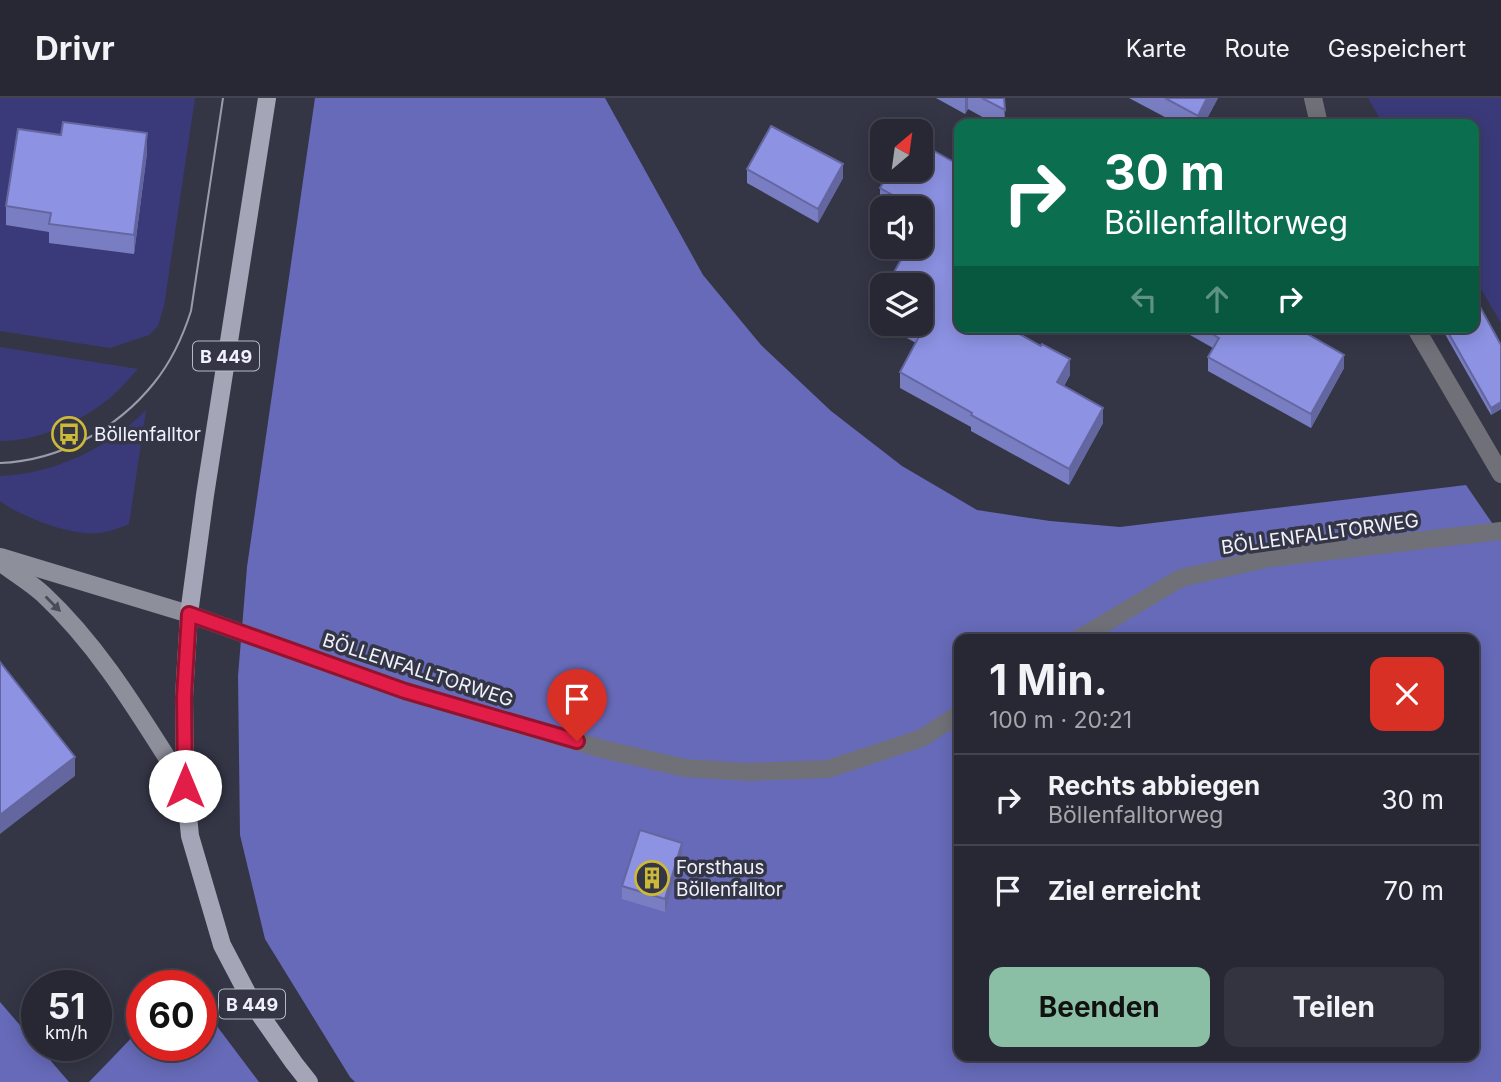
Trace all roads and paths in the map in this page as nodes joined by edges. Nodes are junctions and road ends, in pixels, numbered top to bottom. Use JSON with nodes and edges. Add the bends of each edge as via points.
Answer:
{"nodes":[{"id":1,"x":267,"y":98,"type":"edge"},
{"id":2,"x":1313,"y":98,"type":"edge"},
{"id":3,"x":1318,"y":119,"type":"edge"},
{"id":4,"x":1419,"y":333,"type":"edge"},
{"id":5,"x":1501,"y":474,"type":"edge"},
{"id":6,"x":1501,"y":531,"type":"edge"},
{"id":7,"x":0,"y":557,"type":"edge"},
{"id":8,"x":0,"y":562,"type":"edge"},
{"id":9,"x":189,"y":614,"type":"junction"},
{"id":10,"x":1086,"y":634,"type":"edge"},
{"id":11,"x":954,"y":716,"type":"edge"},
{"id":12,"x":185,"y":786,"type":"junction"},
{"id":13,"x":309,"y":1082,"type":"edge"}],
"edges":[{"from":1,"to":9,"type":"main road","number":"B 449"},
{"from":2,"to":3,"type":"street"},
{"from":4,"to":5,"type":"street"},
{"from":6,"to":10,"type":"street","name":"BÖLLENFALLTORWEG","via":[[1270,558],[1181,578]]},
{"from":7,"to":9,"type":"main road"},
{"from":8,"to":12,"type":"main road","one_way":true,"via":[[66,617],[117,682]]},
{"from":9,"to":11,"type":"street","name":"BÖLLENFALLTORWEG","via":[[405,691],[602,749],[685,768],[747,772],[828,769],[922,738]]},
{"from":9,"to":12,"type":"main road","number":"B 449"},
{"from":12,"to":13,"type":"main road","number":"B 449","via":[[190,836],[222,945],[254,1006]]}]}
